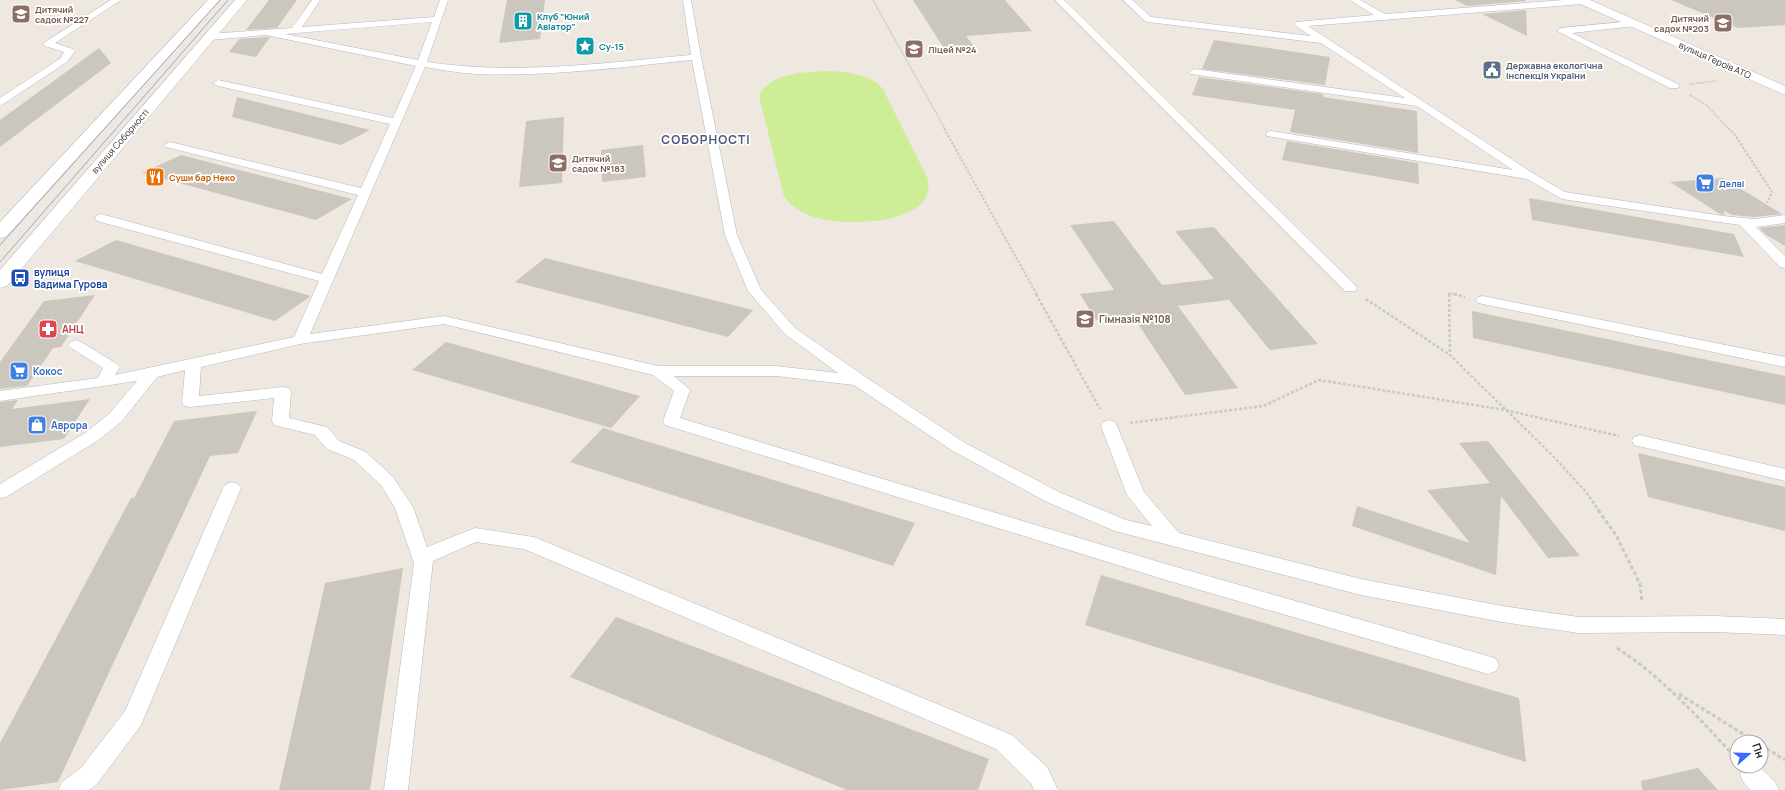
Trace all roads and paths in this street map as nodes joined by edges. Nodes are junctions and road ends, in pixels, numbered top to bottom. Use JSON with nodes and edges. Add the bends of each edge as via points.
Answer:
{"nodes":[{"id":1,"x":117,"y":0,"type":"edge"},
{"id":2,"x":214,"y":0,"type":"edge"},
{"id":3,"x":241,"y":0,"type":"edge"},
{"id":4,"x":316,"y":0,"type":"edge"},
{"id":5,"x":444,"y":0,"type":"edge"},
{"id":6,"x":687,"y":0,"type":"edge"},
{"id":7,"x":873,"y":0,"type":"edge"},
{"id":8,"x":1059,"y":0,"type":"edge"},
{"id":9,"x":1127,"y":0,"type":"edge"},
{"id":10,"x":1354,"y":0,"type":"edge"},
{"id":11,"x":1581,"y":1,"type":"edge"},
{"id":12,"x":1383,"y":17,"type":"junction"},
{"id":13,"x":437,"y":19,"type":"junction"},
{"id":14,"x":1634,"y":24,"type":"junction"},
{"id":15,"x":295,"y":30,"type":"junction"},
{"id":16,"x":263,"y":32,"type":"junction"},
{"id":17,"x":210,"y":37,"type":"junction"},
{"id":18,"x":1324,"y":40,"type":"junction"},
{"id":19,"x":696,"y":58,"type":"junction"},
{"id":20,"x":422,"y":64,"type":"junction"},
{"id":21,"x":1194,"y":72,"type":"dead end"},
{"id":22,"x":1753,"y":77,"type":"junction"},
{"id":23,"x":218,"y":83,"type":"dead end"},
{"id":24,"x":1674,"y":86,"type":"junction"},
{"id":25,"x":1785,"y":91,"type":"edge"},
{"id":26,"x":0,"y":103,"type":"edge"},
{"id":27,"x":1420,"y":104,"type":"junction"},
{"id":28,"x":396,"y":122,"type":"junction"},
{"id":29,"x":1271,"y":134,"type":"dead end"},
{"id":30,"x":170,"y":145,"type":"dead end"},
{"id":31,"x":1530,"y":176,"type":"junction"},
{"id":32,"x":365,"y":193,"type":"junction"},
{"id":33,"x":101,"y":218,"type":"dead end"},
{"id":34,"x":1785,"y":219,"type":"edge"},
{"id":35,"x":1744,"y":222,"type":"junction"},
{"id":36,"x":0,"y":233,"type":"edge"},
{"id":37,"x":1785,"y":264,"type":"edge"},
{"id":38,"x":326,"y":279,"type":"junction"},
{"id":39,"x":0,"y":282,"type":"edge"},
{"id":40,"x":1350,"y":288,"type":"joint"},
{"id":41,"x":1484,"y":300,"type":"joint"},
{"id":42,"x":300,"y":340,"type":"junction"},
{"id":43,"x":76,"y":345,"type":"dead end"},
{"id":44,"x":1450,"y":355,"type":"junction"},
{"id":45,"x":1785,"y":362,"type":"edge"},
{"id":46,"x":194,"y":363,"type":"junction"},
{"id":47,"x":658,"y":371,"type":"junction"},
{"id":48,"x":152,"y":373,"type":"junction"},
{"id":49,"x":858,"y":380,"type":"junction"},
{"id":50,"x":103,"y":382,"type":"junction"},
{"id":51,"x":0,"y":396,"type":"edge"},
{"id":52,"x":1505,"y":410,"type":"junction"},
{"id":53,"x":1109,"y":426,"type":"junction"},
{"id":54,"x":1640,"y":441,"type":"joint"},
{"id":55,"x":1785,"y":475,"type":"edge"},
{"id":56,"x":232,"y":488,"type":"dead end"},
{"id":57,"x":0,"y":492,"type":"edge"},
{"id":58,"x":1173,"y":538,"type":"junction"},
{"id":59,"x":424,"y":562,"type":"junction"},
{"id":60,"x":1579,"y":625,"type":"junction"},
{"id":61,"x":1643,"y":625,"type":"junction"},
{"id":62,"x":1785,"y":627,"type":"edge"},
{"id":63,"x":1488,"y":666,"type":"dead end"},
{"id":64,"x":1675,"y":692,"type":"junction"},
{"id":65,"x":1743,"y":734,"type":"edge"},
{"id":66,"x":1729,"y":750,"type":"edge"},
{"id":67,"x":1769,"y":750,"type":"edge"},
{"id":68,"x":1785,"y":760,"type":"edge"},
{"id":69,"x":70,"y":790,"type":"edge"},
{"id":70,"x":396,"y":790,"type":"edge"},
{"id":71,"x":1046,"y":790,"type":"edge"}],
"edges":[{"from":1,"to":26,"type":"lane","via":[[48,44],[70,51],[64,60]]},
{"from":2,"to":36,"type":"main road"},
{"from":3,"to":17,"type":"main road","name":"вулиця Соборності"},
{"from":4,"to":15,"type":"lane"},
{"from":5,"to":13,"type":"lane"},
{"from":6,"to":19,"type":"lane"},
{"from":7,"to":53,"type":"path"},
{"from":8,"to":40,"type":"lane"},
{"from":9,"to":18,"type":"lane","via":[[1148,19]]},
{"from":10,"to":12,"type":"lane"},
{"from":11,"to":12,"type":"lane"},
{"from":11,"to":14,"type":"main road","name":"вулиця Героїв АТО"},
{"from":12,"to":18,"type":"lane","via":[[1299,24]]},
{"from":13,"to":15,"type":"lane"},
{"from":13,"to":20,"type":"lane"},
{"from":14,"to":22,"type":"main road","name":"вулиця Героїв АТО"},
{"from":14,"to":24,"type":"lane","via":[[1561,31]]},
{"from":15,"to":16,"type":"lane"},
{"from":16,"to":17,"type":"lane"},
{"from":16,"to":20,"type":"lane"},
{"from":17,"to":39,"type":"main road","name":"вулиця Соборності"},
{"from":18,"to":27,"type":"lane"},
{"from":19,"to":20,"type":"lane","via":[[526,70],[478,71]]},
{"from":19,"to":49,"type":"lane","via":[[731,235],[755,291],[790,331]]},
{"from":20,"to":28,"type":"lane"},
{"from":21,"to":27,"type":"lane"},
{"from":22,"to":24,"type":"path"},
{"from":22,"to":25,"type":"main road","name":"вулиця Героїв АТО"},
{"from":23,"to":28,"type":"lane"},
{"from":24,"to":35,"type":"path","via":[[1706,105],[1730,130],[1772,192],[1760,217]]},
{"from":27,"to":31,"type":"lane"},
{"from":28,"to":32,"type":"lane"},
{"from":29,"to":31,"type":"lane"},
{"from":30,"to":32,"type":"lane"},
{"from":31,"to":35,"type":"lane","via":[[1562,195]]},
{"from":32,"to":38,"type":"lane"},
{"from":33,"to":38,"type":"lane"},
{"from":34,"to":35,"type":"lane"},
{"from":35,"to":37,"type":"lane"},
{"from":38,"to":42,"type":"lane"},
{"from":40,"to":44,"type":"path"},
{"from":41,"to":44,"type":"path","via":[[1449,293]]},
{"from":41,"to":45,"type":"lane"},
{"from":42,"to":46,"type":"lane"},
{"from":42,"to":47,"type":"lane","via":[[444,320]]},
{"from":43,"to":50,"type":"lane","via":[[112,367]]},
{"from":44,"to":52,"type":"path"},
{"from":46,"to":48,"type":"lane"},
{"from":46,"to":59,"type":"lane","via":[[190,402],[283,392],[280,421],[321,431],[333,445],[360,456],[387,481],[404,507]]},
{"from":47,"to":49,"type":"lane","via":[[776,371]]},
{"from":47,"to":63,"type":"lane","via":[[682,390],[671,421],[1166,572]]},
{"from":48,"to":50,"type":"lane"},
{"from":48,"to":57,"type":"lane","via":[[114,418],[91,437]]},
{"from":49,"to":58,"type":"lane","via":[[959,447],[1053,497],[1122,526]]},
{"from":50,"to":51,"type":"lane"},
{"from":52,"to":53,"type":"path","via":[[1319,380],[1263,406]]},
{"from":52,"to":54,"type":"path"},
{"from":52,"to":61,"type":"path","via":[[1586,492],[1616,535],[1640,584]]},
{"from":53,"to":58,"type":"lane","via":[[1136,495]]},
{"from":54,"to":55,"type":"lane"},
{"from":56,"to":69,"type":"lane","via":[[133,718],[89,776]]},
{"from":58,"to":60,"type":"lane","via":[[1361,587],[1502,614]]},
{"from":59,"to":70,"type":"lane"},
{"from":59,"to":71,"type":"lane","via":[[424,557],[475,535],[527,542],[1004,742],[1039,776]]},
{"from":60,"to":61,"type":"lane"},
{"from":60,"to":64,"type":"path","via":[[1631,656]]},
{"from":61,"to":62,"type":"lane","via":[[1715,624]]},
{"from":64,"to":65,"type":"path"},
{"from":64,"to":66,"type":"path"},
{"from":67,"to":68,"type":"path"}]}
